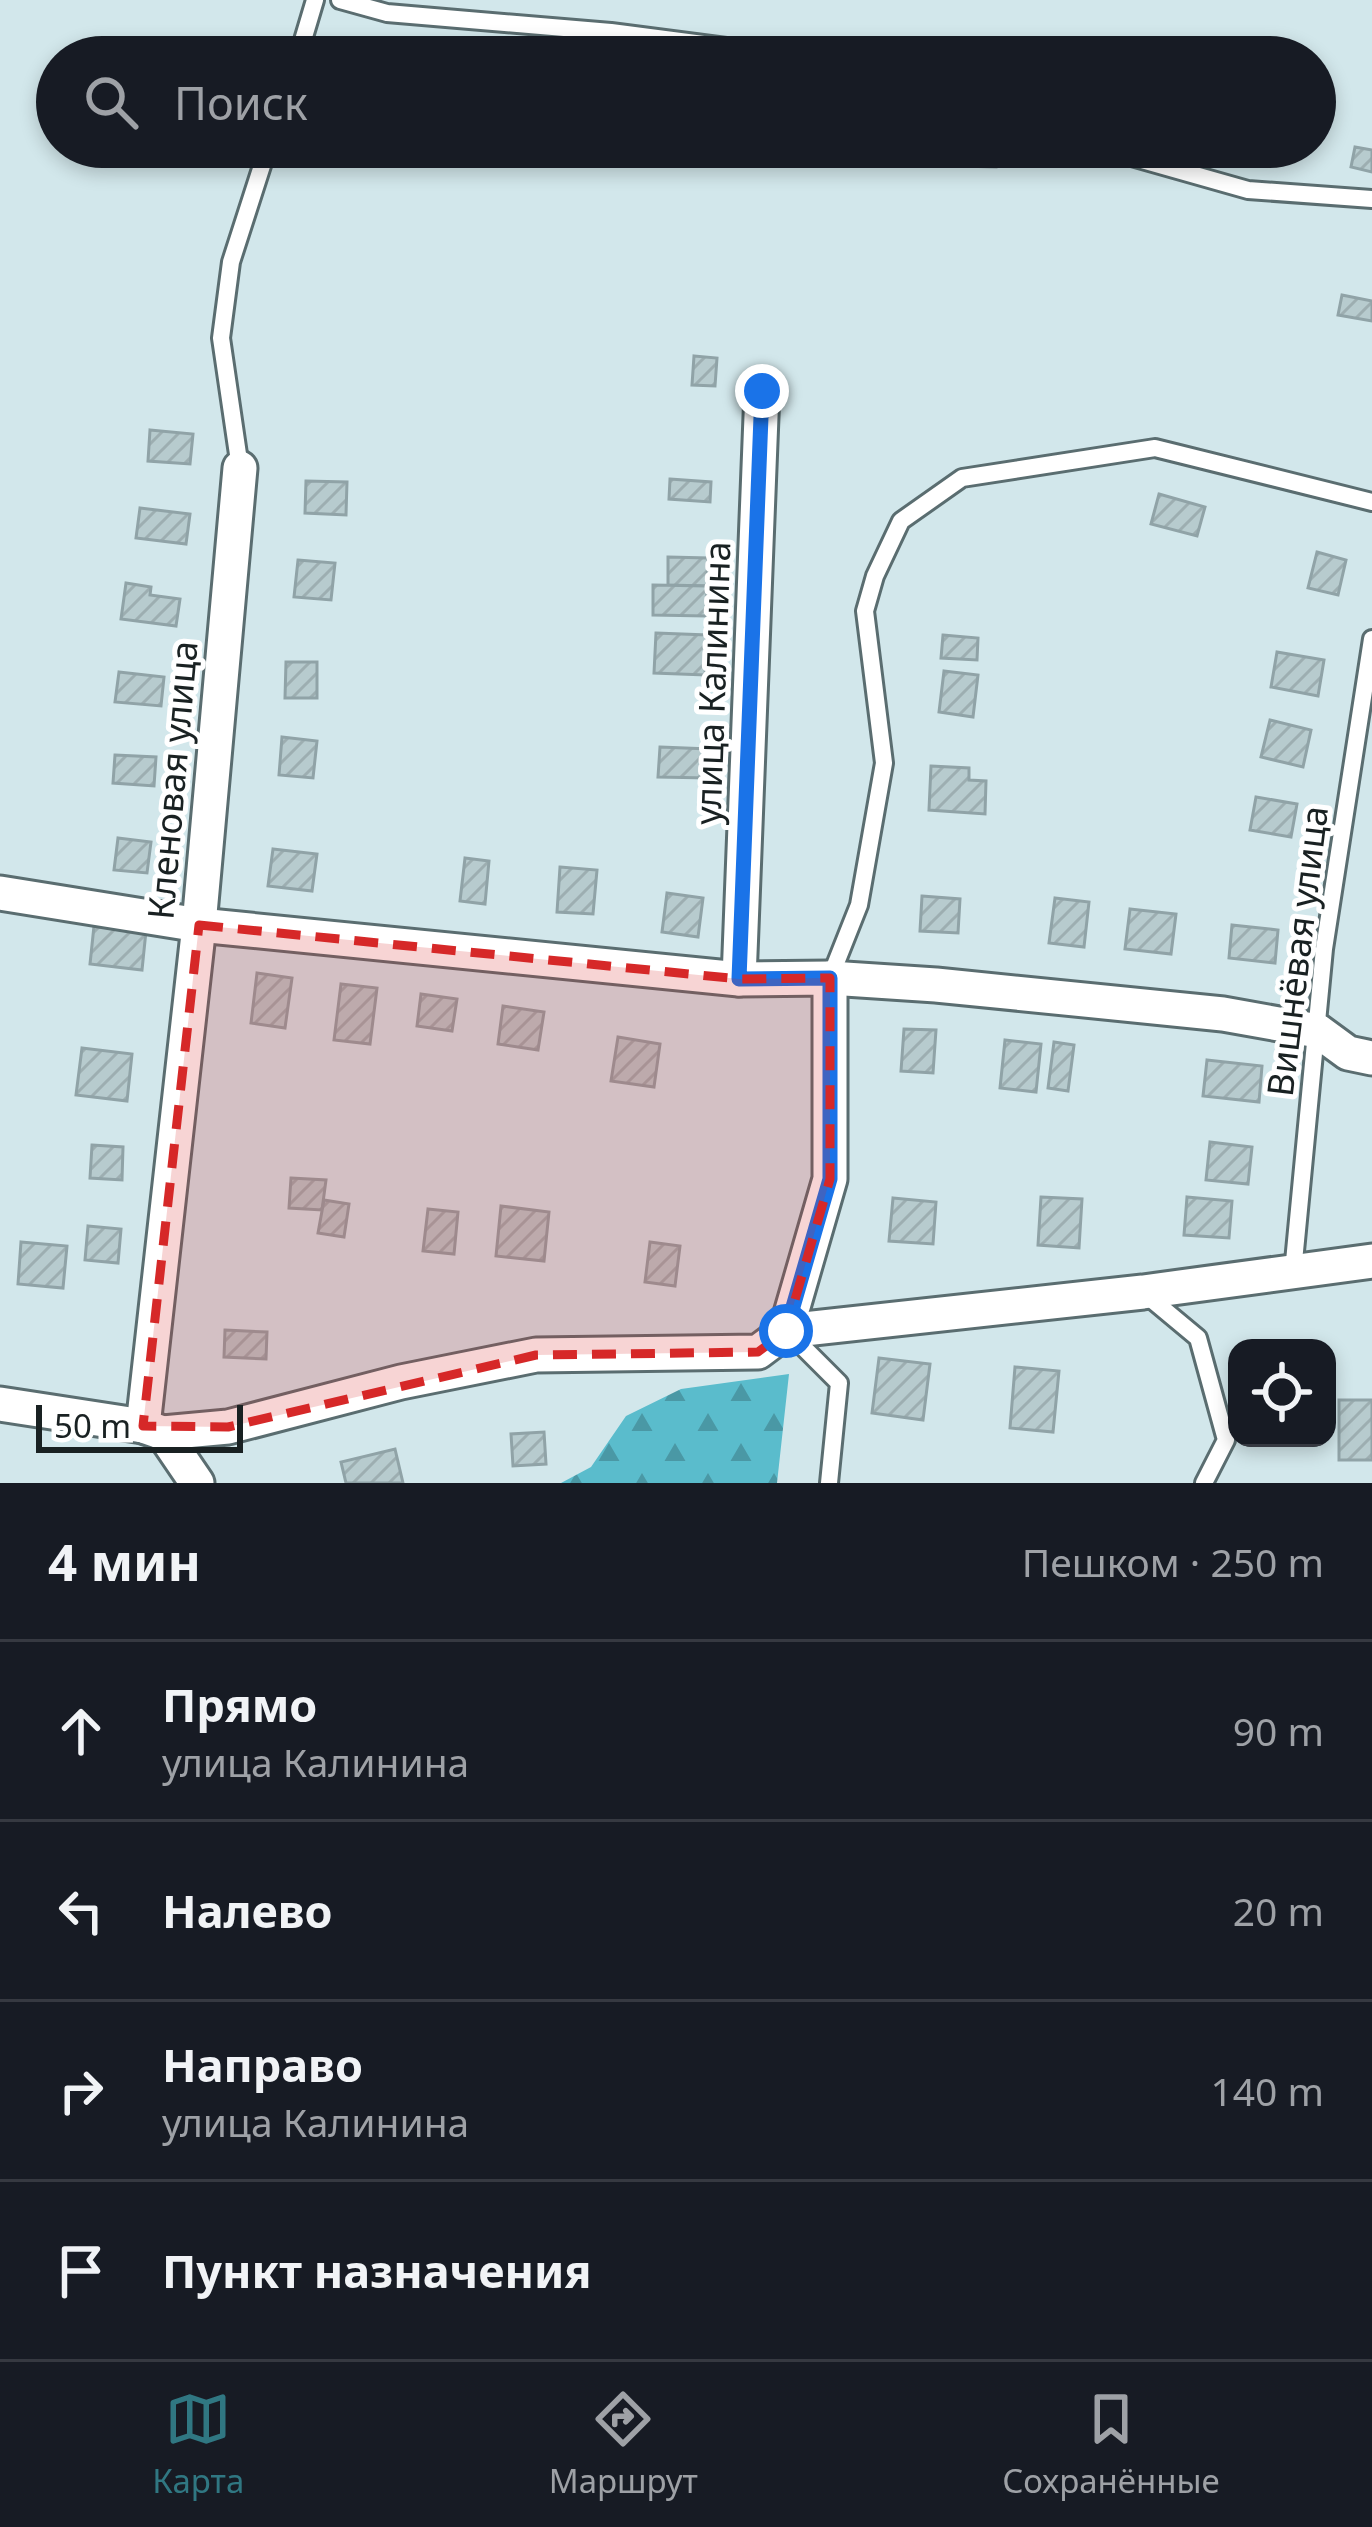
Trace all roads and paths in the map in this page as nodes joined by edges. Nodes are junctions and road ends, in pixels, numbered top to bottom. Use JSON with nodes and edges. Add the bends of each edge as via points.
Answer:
{"nodes":[{"id":1,"x":315,"y":0,"type":"edge"},
{"id":2,"x":340,"y":0,"type":"edge"},
{"id":3,"x":304,"y":36,"type":"edge"},
{"id":4,"x":642,"y":36,"type":"edge"},
{"id":5,"x":261,"y":168,"type":"edge"},
{"id":6,"x":1170,"y":168,"type":"edge"},
{"id":7,"x":1372,"y":199,"type":"edge"},
{"id":8,"x":762,"y":391,"type":"dead end"},
{"id":9,"x":240,"y":468,"type":"joint"},
{"id":10,"x":1372,"y":502,"type":"edge"},
{"id":11,"x":1372,"y":640,"type":"edge"},
{"id":12,"x":0,"y":893,"type":"edge"},
{"id":13,"x":199,"y":925,"type":"junction"},
{"id":14,"x":830,"y":978,"type":"junction"},
{"id":15,"x":739,"y":979,"type":"junction"},
{"id":16,"x":1318,"y":1031,"type":"junction"},
{"id":17,"x":1372,"y":1058,"type":"edge"},
{"id":18,"x":1372,"y":1261,"type":"edge"},
{"id":19,"x":1293,"y":1272,"type":"junction"},
{"id":20,"x":1143,"y":1292,"type":"junction"},
{"id":21,"x":786,"y":1331,"type":"junction"},
{"id":22,"x":0,"y":1404,"type":"edge"},
{"id":23,"x":153,"y":1430,"type":"junction"},
{"id":24,"x":197,"y":1483,"type":"edge"},
{"id":25,"x":829,"y":1483,"type":"edge"},
{"id":26,"x":1204,"y":1483,"type":"edge"}],
"edges":[{"from":1,"to":3,"type":"lane"},
{"from":2,"to":4,"type":"lane","via":[[387,13]]},
{"from":5,"to":9,"type":"lane","name":"Кленовая улица","via":[[231,262],[221,338]]},
{"from":6,"to":7,"type":"lane","via":[[1248,190]]},
{"from":8,"to":15,"type":"street","name":"улица Калинина"},
{"from":9,"to":13,"type":"street","name":"Кленовая улица"},
{"from":10,"to":14,"type":"lane","via":[[1155,448],[962,478],[902,521],[865,611],[884,763],[859,904]]},
{"from":11,"to":16,"type":"lane","name":"Вишнёвая улица"},
{"from":12,"to":13,"type":"street"},
{"from":13,"to":15,"type":"street"},
{"from":13,"to":23,"type":"street","name":"Кленовая улица"},
{"from":14,"to":15,"type":"street"},
{"from":14,"to":16,"type":"street","via":[[1222,1014]]},
{"from":14,"to":21,"type":"street","via":[[830,1179]]},
{"from":16,"to":17,"type":"street"},
{"from":16,"to":19,"type":"lane","name":"Вишнёвая улица"},
{"from":18,"to":19,"type":"street"},
{"from":19,"to":20,"type":"street"},
{"from":20,"to":21,"type":"street"},
{"from":20,"to":26,"type":"lane","via":[[1198,1338],[1226,1440]]},
{"from":21,"to":23,"type":"street","via":[[758,1352],[536,1355],[228,1427]]},
{"from":21,"to":25,"type":"lane","via":[[839,1383]]},
{"from":22,"to":23,"type":"street"},
{"from":23,"to":24,"type":"street"}]}
